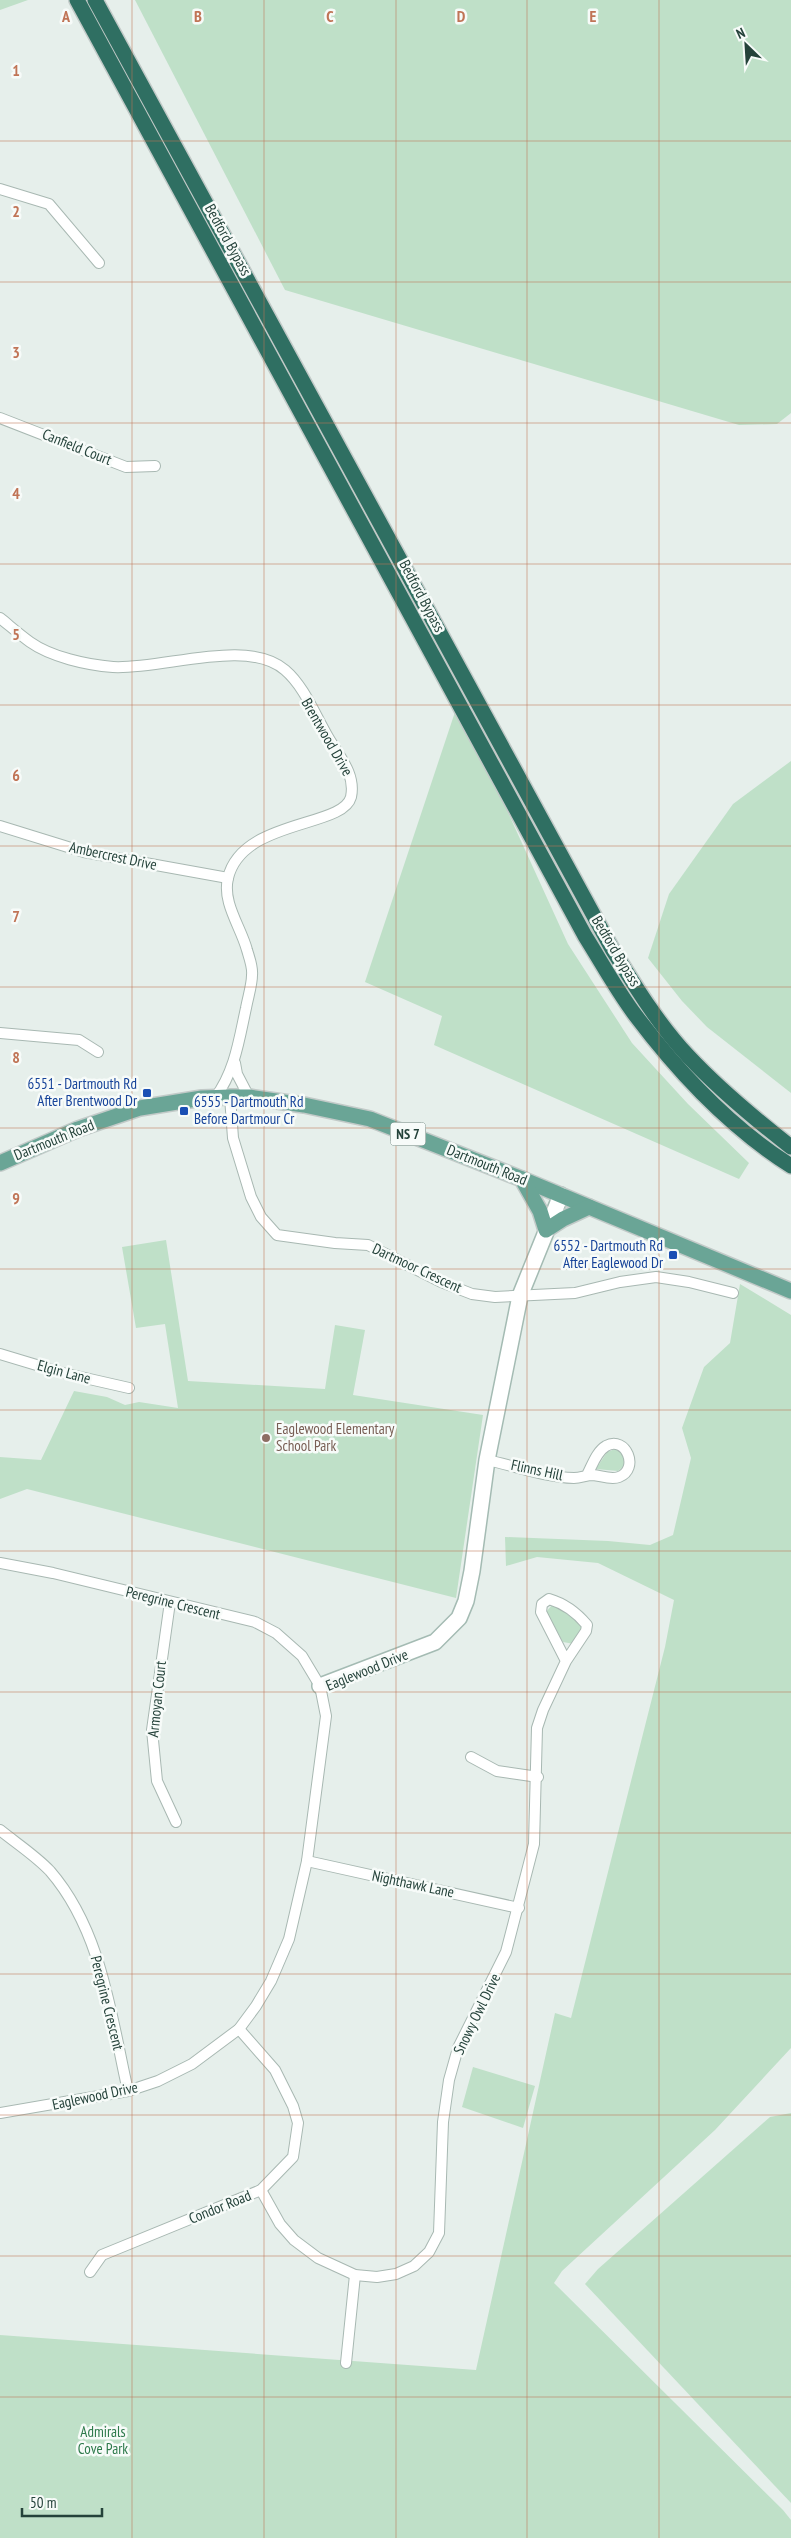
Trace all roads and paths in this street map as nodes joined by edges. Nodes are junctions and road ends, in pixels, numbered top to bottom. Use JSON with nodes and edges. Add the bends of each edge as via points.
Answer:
{"nodes":[{"id":1,"x":77,"y":0,"type":"edge"},
{"id":2,"x":94,"y":0,"type":"edge"},
{"id":3,"x":0,"y":189,"type":"edge"},
{"id":4,"x":99,"y":263,"type":"dead end"},
{"id":5,"x":0,"y":418,"type":"edge"},
{"id":6,"x":156,"y":466,"type":"dead end"},
{"id":7,"x":0,"y":618,"type":"edge"},
{"id":8,"x":0,"y":826,"type":"edge"},
{"id":9,"x":228,"y":878,"type":"junction"},
{"id":10,"x":0,"y":1033,"type":"edge"},
{"id":11,"x":98,"y":1052,"type":"dead end"},
{"id":12,"x":234,"y":1062,"type":"junction"},
{"id":13,"x":222,"y":1097,"type":"junction"},
{"id":14,"x":249,"y":1097,"type":"junction"},
{"id":15,"x":791,"y":1147,"type":"edge"},
{"id":16,"x":0,"y":1163,"type":"edge"},
{"id":17,"x":791,"y":1166,"type":"edge"},
{"id":18,"x":522,"y":1179,"type":"junction"},
{"id":19,"x":561,"y":1195,"type":"junction"},
{"id":20,"x":589,"y":1207,"type":"junction"},
{"id":21,"x":546,"y":1230,"type":"junction"},
{"id":22,"x":791,"y":1290,"type":"edge"},
{"id":23,"x":733,"y":1293,"type":"dead end"},
{"id":24,"x":520,"y":1296,"type":"junction"},
{"id":25,"x":0,"y":1354,"type":"edge"},
{"id":26,"x":129,"y":1388,"type":"dead end"},
{"id":27,"x":487,"y":1460,"type":"junction"},
{"id":28,"x":587,"y":1475,"type":"dead end"},
{"id":29,"x":0,"y":1563,"type":"edge"},
{"id":30,"x":170,"y":1602,"type":"junction"},
{"id":31,"x":566,"y":1661,"type":"junction"},
{"id":32,"x":320,"y":1686,"type":"junction"},
{"id":33,"x":471,"y":1757,"type":"dead end"},
{"id":34,"x":538,"y":1776,"type":"junction"},
{"id":35,"x":176,"y":1822,"type":"dead end"},
{"id":36,"x":0,"y":1830,"type":"edge"},
{"id":37,"x":307,"y":1861,"type":"junction"},
{"id":38,"x":519,"y":1908,"type":"junction"},
{"id":39,"x":239,"y":2029,"type":"junction"},
{"id":40,"x":128,"y":2091,"type":"junction"},
{"id":41,"x":0,"y":2113,"type":"edge"},
{"id":42,"x":261,"y":2190,"type":"junction"},
{"id":43,"x":90,"y":2272,"type":"dead end"},
{"id":44,"x":355,"y":2275,"type":"junction"},
{"id":45,"x":346,"y":2363,"type":"dead end"}],
"edges":[{"from":1,"to":17,"type":"highway","name":"Bedford Bypass","via":[[585,936],[635,1015],[676,1066],[739,1127]]},
{"from":2,"to":15,"type":"highway","name":"Bedford Bypass","via":[[612,950],[638,991],[687,1055],[732,1099]]},
{"from":3,"to":4,"type":"street","via":[[49,204]]},
{"from":5,"to":6,"type":"street","name":"Canfield Court","via":[[126,467]]},
{"from":7,"to":9,"type":"street","name":"Brentwood Drive","via":[[31,643],[78,661],[114,667],[252,654],[269,659],[286,670],[353,779],[350,799],[340,810],[280,830],[251,844],[236,860]]},
{"from":8,"to":9,"type":"street","name":"Ambercrest Drive","via":[[84,852]]},
{"from":9,"to":12,"type":"street","name":"Brentwood Drive","via":[[226,891],[230,908],[247,948],[252,974]]},
{"from":10,"to":11,"type":"street","via":[[79,1040]]},
{"from":12,"to":13,"type":"street","name":"Brentwood Drive"},
{"from":12,"to":14,"type":"street"},
{"from":13,"to":14,"type":"main road","name":"Dartmouth Road","number":"NS 7"},
{"from":13,"to":16,"type":"main road","name":"Dartmouth Road","number":"NS 7","via":[[140,1108],[78,1129]]},
{"from":13,"to":24,"type":"street","name":"Dartmoor Crescent","via":[[251,1197],[261,1217],[277,1235],[368,1244],[441,1282],[472,1294]]},
{"from":14,"to":18,"type":"main road","name":"Dartmouth Road","number":"NS 7","via":[[370,1119]]},
{"from":18,"to":19,"type":"main road","name":"Dartmouth Road","number":"NS 7"},
{"from":18,"to":21,"type":"main road","via":[[540,1211]]},
{"from":19,"to":20,"type":"main road","name":"Dartmouth Road","number":"NS 7"},
{"from":19,"to":21,"type":"street","name":"Eaglewood Drive"},
{"from":20,"to":21,"type":"main road"},
{"from":20,"to":22,"type":"main road","name":"Dartmouth Road","number":"NS 7"},
{"from":21,"to":24,"type":"street","name":"Eaglewood Drive"},
{"from":23,"to":24,"type":"street","name":"Dartmoor Crescent","via":[[656,1278],[620,1282],[575,1294]]},
{"from":24,"to":27,"type":"street","name":"Eaglewood Drive"},
{"from":25,"to":26,"type":"street","name":"Elgin Lane"},
{"from":27,"to":28,"type":"street","name":"Flinns Hill","via":[[576,1478]]},
{"from":27,"to":32,"type":"street","name":"Eaglewood Drive","via":[[472,1571],[459,1618],[435,1642]]},
{"from":29,"to":30,"type":"street","name":"Peregrine Crescent"},
{"from":30,"to":32,"type":"street","name":"Peregrine Crescent","via":[[255,1622],[276,1633],[302,1656]]},
{"from":30,"to":35,"type":"street","name":"Armoyan Court","via":[[152,1730],[157,1780]]},
{"from":31,"to":31,"type":"street","name":"Snowy Owl Drive","via":[[586,1632],[587,1625],[578,1614],[549,1599],[542,1604],[541,1612]]},
{"from":31,"to":34,"type":"street","name":"Snowy Owl Drive","via":[[538,1728]]},
{"from":32,"to":37,"type":"street","name":"Eaglewood Drive","via":[[326,1716]]},
{"from":33,"to":34,"type":"street","via":[[496,1771]]},
{"from":34,"to":38,"type":"street","name":"Snowy Owl Drive","via":[[534,1844]]},
{"from":36,"to":40,"type":"street","name":"Peregrine Crescent","via":[[49,1870],[73,1903],[87,1930],[102,1976]]},
{"from":37,"to":38,"type":"street","name":"Nighthawk Lane"},
{"from":37,"to":39,"type":"street","name":"Eaglewood Drive","via":[[289,1939],[271,1981]]},
{"from":38,"to":44,"type":"street","name":"Snowy Owl Drive","via":[[506,1952],[458,2048],[448,2080],[443,2122],[439,2233],[429,2252],[414,2266],[396,2274],[377,2277]]},
{"from":39,"to":40,"type":"street","name":"Eaglewood Drive","via":[[192,2064]]},
{"from":39,"to":42,"type":"street","name":"Condor Road","via":[[275,2070],[298,2123],[293,2157]]},
{"from":40,"to":41,"type":"street","name":"Eaglewood Drive"},
{"from":42,"to":43,"type":"street","name":"Condor Road","via":[[102,2255]]},
{"from":42,"to":44,"type":"street","name":"Snowy Owl Drive","via":[[280,2224],[294,2240],[318,2258]]},
{"from":44,"to":45,"type":"street"}]}
